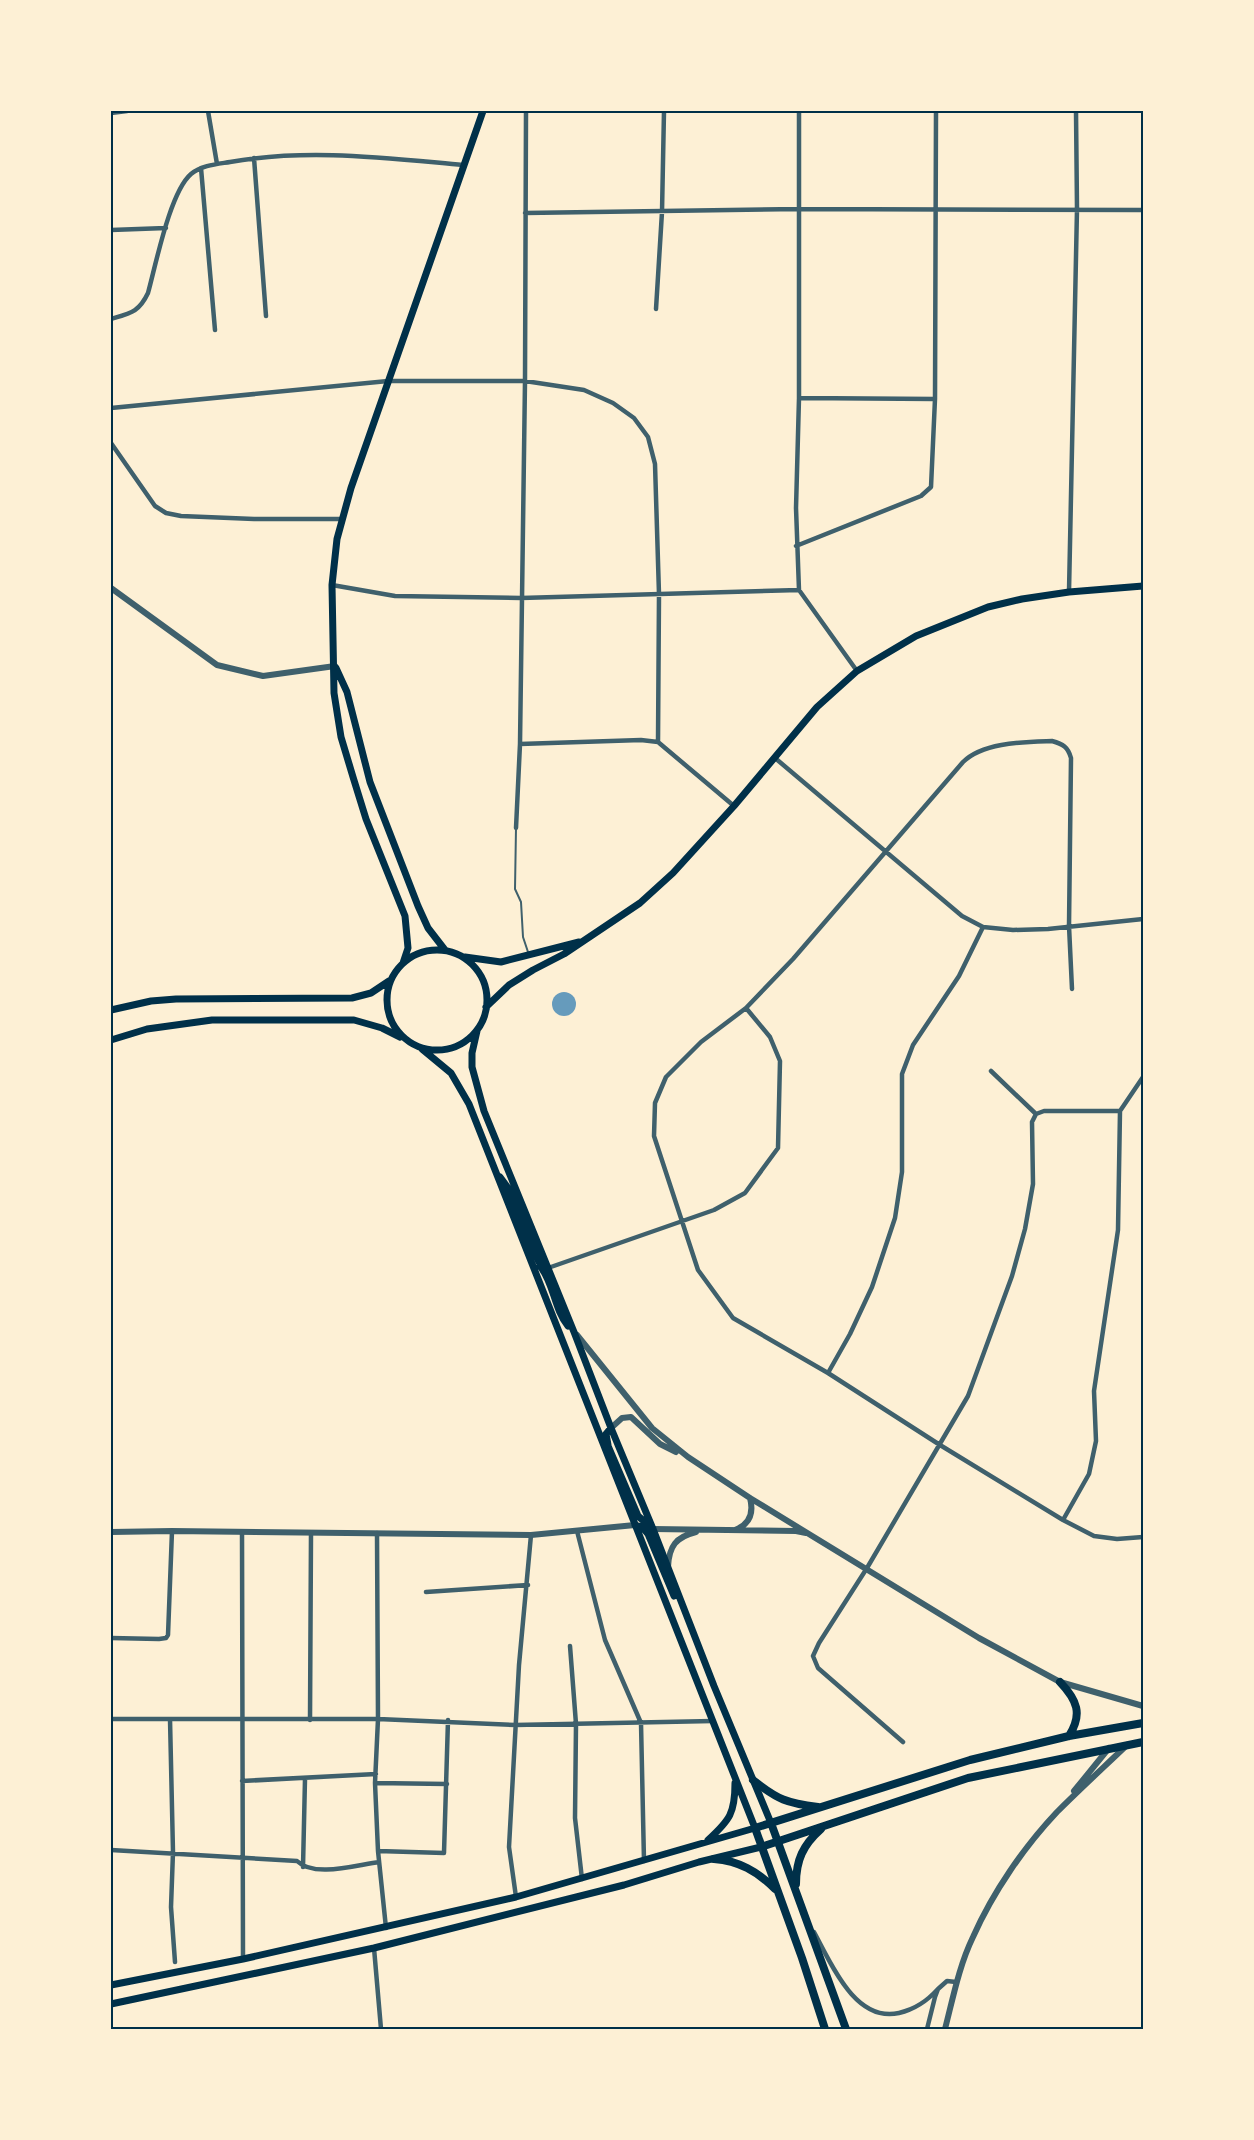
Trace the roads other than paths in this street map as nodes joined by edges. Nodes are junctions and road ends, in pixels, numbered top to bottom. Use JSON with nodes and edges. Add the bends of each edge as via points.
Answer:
{"nodes":[{"id":1,"x":127,"y":111,"type":"edge"},
{"id":2,"x":208,"y":111,"type":"edge"},
{"id":3,"x":483,"y":111,"type":"edge"},
{"id":4,"x":526,"y":111,"type":"edge"},
{"id":5,"x":664,"y":111,"type":"edge"},
{"id":6,"x":799,"y":111,"type":"edge"},
{"id":7,"x":936,"y":111,"type":"edge"},
{"id":8,"x":1076,"y":111,"type":"edge"},
{"id":9,"x":111,"y":113,"type":"edge"},
{"id":10,"x":254,"y":158,"type":"junction"},
{"id":11,"x":217,"y":164,"type":"junction"},
{"id":12,"x":463,"y":165,"type":"junction"},
{"id":13,"x":201,"y":168,"type":"junction"},
{"id":14,"x":799,"y":209,"type":"junction"},
{"id":15,"x":936,"y":209,"type":"junction"},
{"id":16,"x":1077,"y":209,"type":"junction"},
{"id":17,"x":1143,"y":210,"type":"edge"},
{"id":18,"x":662,"y":212,"type":"junction"},
{"id":19,"x":525,"y":213,"type":"junction"},
{"id":20,"x":166,"y":228,"type":"junction"},
{"id":21,"x":111,"y":230,"type":"edge"},
{"id":22,"x":656,"y":309,"type":"dead end"},
{"id":23,"x":266,"y":315,"type":"dead end"},
{"id":24,"x":111,"y":319,"type":"edge"},
{"id":25,"x":215,"y":330,"type":"dead end"},
{"id":26,"x":388,"y":381,"type":"junction"},
{"id":27,"x":525,"y":381,"type":"junction"},
{"id":28,"x":800,"y":398,"type":"junction"},
{"id":29,"x":935,"y":399,"type":"junction"},
{"id":30,"x":111,"y":408,"type":"edge"},
{"id":31,"x":111,"y":444,"type":"edge"},
{"id":32,"x":342,"y":519,"type":"junction"},
{"id":33,"x":796,"y":546,"type":"junction"},
{"id":34,"x":332,"y":585,"type":"junction"},
{"id":35,"x":1143,"y":586,"type":"edge"},
{"id":36,"x":111,"y":588,"type":"edge"},
{"id":37,"x":799,"y":590,"type":"junction"},
{"id":38,"x":1069,"y":592,"type":"junction"},
{"id":39,"x":658,"y":594,"type":"junction"},
{"id":40,"x":521,"y":598,"type":"junction"},
{"id":41,"x":335,"y":666,"type":"junction"},
{"id":42,"x":857,"y":672,"type":"junction"},
{"id":43,"x":658,"y":742,"type":"junction"},
{"id":44,"x":520,"y":744,"type":"junction"},
{"id":45,"x":775,"y":758,"type":"junction"},
{"id":46,"x":734,"y":806,"type":"junction"},
{"id":47,"x":516,"y":828,"type":"joint"},
{"id":48,"x":885,"y":852,"type":"junction"},
{"id":49,"x":1143,"y":919,"type":"edge"},
{"id":50,"x":1069,"y":926,"type":"junction"},
{"id":51,"x":983,"y":927,"type":"junction"},
{"id":52,"x":582,"y":942,"type":"junction"},
{"id":53,"x":445,"y":950,"type":"junction"},
{"id":54,"x":460,"y":956,"type":"junction"},
{"id":55,"x":529,"y":957,"type":"junction"},
{"id":56,"x":402,"y":963,"type":"junction"},
{"id":57,"x":389,"y":981,"type":"junction"},
{"id":58,"x":1072,"y":988,"type":"dead end"},
{"id":59,"x":486,"y":1007,"type":"junction"},
{"id":60,"x":746,"y":1008,"type":"junction"},
{"id":61,"x":111,"y":1010,"type":"edge"},
{"id":62,"x":477,"y":1031,"type":"junction"},
{"id":63,"x":111,"y":1040,"type":"edge"},
{"id":64,"x":409,"y":1042,"type":"junction"},
{"id":65,"x":422,"y":1048,"type":"junction"},
{"id":66,"x":991,"y":1071,"type":"dead end"},
{"id":67,"x":1143,"y":1077,"type":"edge"},
{"id":68,"x":1120,"y":1111,"type":"junction"},
{"id":69,"x":1036,"y":1114,"type":"junction"},
{"id":70,"x":495,"y":1170,"type":"junction"},
{"id":71,"x":683,"y":1220,"type":"junction"},
{"id":72,"x":531,"y":1264,"type":"junction"},
{"id":73,"x":548,"y":1268,"type":"junction"},
{"id":74,"x":574,"y":1332,"type":"junction"},
{"id":75,"x":828,"y":1373,"type":"junction"},
{"id":76,"x":611,"y":1428,"type":"junction"},
{"id":77,"x":597,"y":1431,"type":"junction"},
{"id":78,"x":608,"y":1445,"type":"junction"},
{"id":79,"x":940,"y":1445,"type":"junction"},
{"id":80,"x":688,"y":1457,"type":"junction"},
{"id":81,"x":619,"y":1472,"type":"junction"},
{"id":82,"x":624,"y":1497,"type":"junction"},
{"id":83,"x":750,"y":1498,"type":"junction"},
{"id":84,"x":1063,"y":1520,"type":"junction"},
{"id":85,"x":635,"y":1525,"type":"junction"},
{"id":86,"x":653,"y":1528,"type":"junction"},
{"id":87,"x":705,"y":1530,"type":"junction"},
{"id":88,"x":172,"y":1531,"type":"junction"},
{"id":89,"x":577,"y":1531,"type":"junction"},
{"id":90,"x":732,"y":1531,"type":"junction"},
{"id":91,"x":111,"y":1532,"type":"edge"},
{"id":92,"x":242,"y":1532,"type":"junction"},
{"id":93,"x":311,"y":1533,"type":"junction"},
{"id":94,"x":377,"y":1533,"type":"junction"},
{"id":95,"x":531,"y":1535,"type":"junction"},
{"id":96,"x":813,"y":1535,"type":"junction"},
{"id":97,"x":1143,"y":1537,"type":"edge"},
{"id":98,"x":668,"y":1567,"type":"junction"},
{"id":99,"x":867,"y":1568,"type":"junction"},
{"id":100,"x":528,"y":1585,"type":"junction"},
{"id":101,"x":426,"y":1592,"type":"dead end"},
{"id":102,"x":683,"y":1608,"type":"junction"},
{"id":103,"x":111,"y":1638,"type":"edge"},
{"id":104,"x":570,"y":1646,"type":"dead end"},
{"id":105,"x":1060,"y":1682,"type":"junction"},
{"id":106,"x":1143,"y":1706,"type":"edge"},
{"id":107,"x":111,"y":1719,"type":"edge"},
{"id":108,"x":170,"y":1719,"type":"junction"},
{"id":109,"x":242,"y":1719,"type":"junction"},
{"id":110,"x":378,"y":1719,"type":"junction"},
{"id":111,"x":310,"y":1720,"type":"junction"},
{"id":112,"x":448,"y":1720,"type":"junction"},
{"id":113,"x":712,"y":1721,"type":"junction"},
{"id":114,"x":641,"y":1723,"type":"junction"},
{"id":115,"x":1143,"y":1723,"type":"edge"},
{"id":116,"x":576,"y":1724,"type":"junction"},
{"id":117,"x":515,"y":1725,"type":"junction"},
{"id":118,"x":1069,"y":1736,"type":"junction"},
{"id":119,"x":903,"y":1742,"type":"dead end"},
{"id":120,"x":1143,"y":1742,"type":"edge"},
{"id":121,"x":1128,"y":1744,"type":"junction"},
{"id":122,"x":1109,"y":1748,"type":"junction"},
{"id":123,"x":376,"y":1774,"type":"junction"},
{"id":124,"x":736,"y":1778,"type":"junction"},
{"id":125,"x":305,"y":1779,"type":"junction"},
{"id":126,"x":753,"y":1780,"type":"junction"},
{"id":127,"x":242,"y":1781,"type":"junction"},
{"id":128,"x":375,"y":1783,"type":"junction"},
{"id":129,"x":447,"y":1784,"type":"junction"},
{"id":130,"x":819,"y":1808,"type":"junction"},
{"id":131,"x":1057,"y":1812,"type":"junction"},
{"id":132,"x":771,"y":1823,"type":"junction"},
{"id":133,"x":824,"y":1826,"type":"junction"},
{"id":134,"x":755,"y":1828,"type":"junction"},
{"id":135,"x":706,"y":1842,"type":"junction"},
{"id":136,"x":777,"y":1842,"type":"junction"},
{"id":137,"x":761,"y":1846,"type":"junction"},
{"id":138,"x":111,"y":1850,"type":"edge"},
{"id":139,"x":378,"y":1851,"type":"junction"},
{"id":140,"x":173,"y":1852,"type":"junction"},
{"id":141,"x":243,"y":1857,"type":"junction"},
{"id":142,"x":714,"y":1859,"type":"junction"},
{"id":143,"x":644,"y":1860,"type":"junction"},
{"id":144,"x":379,"y":1862,"type":"junction"},
{"id":145,"x":303,"y":1867,"type":"junction"},
{"id":146,"x":582,"y":1879,"type":"junction"},
{"id":147,"x":796,"y":1890,"type":"junction"},
{"id":148,"x":778,"y":1893,"type":"junction"},
{"id":149,"x":516,"y":1897,"type":"junction"},
{"id":150,"x":805,"y":1916,"type":"junction"},
{"id":151,"x":386,"y":1928,"type":"junction"},
{"id":152,"x":374,"y":1948,"type":"junction"},
{"id":153,"x":243,"y":1959,"type":"junction"},
{"id":154,"x":176,"y":1962,"type":"dead end"},
{"id":155,"x":956,"y":1982,"type":"junction"},
{"id":156,"x":111,"y":1985,"type":"edge"},
{"id":157,"x":938,"y":1989,"type":"junction"},
{"id":158,"x":111,"y":2004,"type":"edge"},
{"id":159,"x":381,"y":2029,"type":"edge"},
{"id":160,"x":825,"y":2029,"type":"edge"},
{"id":161,"x":846,"y":2029,"type":"edge"},
{"id":162,"x":927,"y":2029,"type":"edge"},
{"id":163,"x":945,"y":2029,"type":"edge"}],
"edges":[{"from":1,"to":9,"type":"street"},
{"from":2,"to":11,"type":"street"},
{"from":3,"to":12,"type":"main road"},
{"from":4,"to":19,"type":"street"},
{"from":5,"to":18,"type":"street"},
{"from":6,"to":14,"type":"street"},
{"from":7,"to":15,"type":"street"},
{"from":8,"to":16,"type":"street"},
{"from":10,"to":11,"type":"street"},
{"from":10,"to":12,"type":"street","via":[[296,154]]},
{"from":10,"to":23,"type":"street"},
{"from":11,"to":13,"type":"street"},
{"from":12,"to":26,"type":"main road"},
{"from":13,"to":20,"type":"street","via":[[181,188]]},
{"from":13,"to":25,"type":"street"},
{"from":14,"to":15,"type":"street"},
{"from":14,"to":18,"type":"street"},
{"from":14,"to":28,"type":"street"},
{"from":15,"to":16,"type":"street"},
{"from":15,"to":29,"type":"street"},
{"from":16,"to":17,"type":"street"},
{"from":16,"to":38,"type":"street"},
{"from":18,"to":19,"type":"street"},
{"from":18,"to":22,"type":"street"},
{"from":19,"to":27,"type":"street"},
{"from":20,"to":21,"type":"street"},
{"from":20,"to":24,"type":"street","via":[[143,303],[135,312]]},
{"from":26,"to":27,"type":"street"},
{"from":26,"to":30,"type":"street"},
{"from":26,"to":32,"type":"main road"},
{"from":27,"to":39,"type":"street","via":[[584,390],[613,403],[634,418],[648,437],[655,464]]},
{"from":27,"to":40,"type":"street"},
{"from":28,"to":29,"type":"street"},
{"from":28,"to":33,"type":"street"},
{"from":29,"to":33,"type":"street","via":[[931,487],[921,496]]},
{"from":31,"to":32,"type":"street","via":[[155,506],[166,513]]},
{"from":32,"to":34,"type":"main road"},
{"from":33,"to":37,"type":"street"},
{"from":34,"to":40,"type":"street","via":[[395,597]]},
{"from":34,"to":41,"type":"main road"},
{"from":35,"to":38,"type":"main road"},
{"from":36,"to":41,"type":"street","via":[[217,665],[263,676]]},
{"from":37,"to":39,"type":"street"},
{"from":37,"to":42,"type":"street"},
{"from":38,"to":42,"type":"main road","via":[[1022,598],[959,617],[916,636]]},
{"from":39,"to":40,"type":"street"},
{"from":39,"to":43,"type":"street"},
{"from":40,"to":44,"type":"street"},
{"from":41,"to":53,"type":"main road","via":[[347,692],[370,782],[418,906]]},
{"from":41,"to":56,"type":"main road","via":[[334,693],[352,777],[405,916],[408,948]]},
{"from":42,"to":45,"type":"main road","via":[[818,707]]},
{"from":43,"to":44,"type":"street"},
{"from":43,"to":46,"type":"street"},
{"from":44,"to":47,"type":"street"},
{"from":45,"to":46,"type":"main road"},
{"from":45,"to":48,"type":"street"},
{"from":46,"to":52,"type":"main road","via":[[640,903]]},
{"from":47,"to":55,"type":"lane","via":[[515,889],[521,902],[523,937]]},
{"from":48,"to":50,"type":"street","via":[[971,754],[983,748],[1035,742],[1063,744],[1071,758]]},
{"from":48,"to":51,"type":"street","via":[[962,916]]},
{"from":48,"to":60,"type":"street","via":[[793,960]]},
{"from":49,"to":50,"type":"street"},
{"from":50,"to":51,"type":"street","via":[[1013,930]]},
{"from":50,"to":58,"type":"street"},
{"from":51,"to":75,"type":"street","via":[[959,976],[913,1045],[902,1074],[902,1172],[895,1218],[872,1287]]},
{"from":52,"to":55,"type":"main road"},
{"from":52,"to":59,"type":"main road","via":[[509,986]]},
{"from":53,"to":54,"type":"main road"},
{"from":53,"to":56,"type":"main road","via":[[422,952]]},
{"from":54,"to":55,"type":"main road","via":[[501,962]]},
{"from":54,"to":59,"type":"main road","via":[[481,977]]},
{"from":56,"to":57,"type":"main road"},
{"from":57,"to":61,"type":"main road","via":[[371,993],[352,998],[176,999]]},
{"from":57,"to":64,"type":"main road","via":[[390,1017]]},
{"from":59,"to":62,"type":"main road"},
{"from":60,"to":71,"type":"street","via":[[701,1042],[666,1077],[655,1103],[654,1136]]},
{"from":60,"to":71,"type":"street","via":[[770,1037],[780,1061],[778,1148],[745,1193],[714,1210]]},
{"from":62,"to":65,"type":"main road","via":[[455,1047]]},
{"from":62,"to":73,"type":"main road","via":[[472,1060],[484,1111]]},
{"from":63,"to":64,"type":"main road","via":[[147,1029],[212,1020],[322,1020],[367,1023]]},
{"from":64,"to":65,"type":"main road"},
{"from":65,"to":70,"type":"main road","via":[[458,1083]]},
{"from":66,"to":69,"type":"street"},
{"from":67,"to":68,"type":"street"},
{"from":68,"to":69,"type":"street"},
{"from":68,"to":84,"type":"street","via":[[1118,1230],[1094,1391],[1096,1442],[1089,1474]]},
{"from":69,"to":79,"type":"street","via":[[1032,1122],[1033,1184],[1012,1275],[968,1396]]},
{"from":70,"to":72,"type":"main road"},
{"from":70,"to":73,"type":"main road","via":[[508,1188],[539,1262]]},
{"from":71,"to":73,"type":"street"},
{"from":71,"to":75,"type":"street","via":[[698,1270],[733,1318]]},
{"from":72,"to":74,"type":"main road","via":[[543,1271],[563,1319]]},
{"from":72,"to":77,"type":"main road"},
{"from":73,"to":74,"type":"main road"},
{"from":74,"to":76,"type":"main road"},
{"from":74,"to":80,"type":"street","via":[[652,1428]]},
{"from":75,"to":79,"type":"street"},
{"from":76,"to":78,"type":"main road","via":[[606,1434]]},
{"from":76,"to":80,"type":"street","via":[[622,1418],[632,1418],[660,1444]]},
{"from":76,"to":86,"type":"main road"},
{"from":77,"to":78,"type":"main road"},
{"from":77,"to":82,"type":"main road"},
{"from":78,"to":81,"type":"main road"},
{"from":79,"to":84,"type":"street"},
{"from":79,"to":99,"type":"street"},
{"from":80,"to":83,"type":"street"},
{"from":81,"to":82,"type":"main road"},
{"from":81,"to":86,"type":"main road","via":[[640,1519]]},
{"from":82,"to":85,"type":"main road"},
{"from":83,"to":90,"type":"street","via":[[750,1520]]},
{"from":83,"to":96,"type":"street"},
{"from":84,"to":97,"type":"street","via":[[1094,1536]]},
{"from":85,"to":89,"type":"street"},
{"from":85,"to":102,"type":"main road","via":[[648,1534]]},
{"from":85,"to":113,"type":"main road"},
{"from":86,"to":87,"type":"street"},
{"from":86,"to":98,"type":"main road"},
{"from":87,"to":90,"type":"street"},
{"from":87,"to":98,"type":"street","via":[[674,1542]]},
{"from":88,"to":91,"type":"street"},
{"from":88,"to":92,"type":"street"},
{"from":88,"to":103,"type":"street","via":[[168,1635],[159,1640]]},
{"from":89,"to":95,"type":"street"},
{"from":89,"to":114,"type":"street","via":[[605,1640]]},
{"from":90,"to":96,"type":"street","via":[[795,1531]]},
{"from":92,"to":93,"type":"street"},
{"from":92,"to":109,"type":"street"},
{"from":93,"to":94,"type":"street"},
{"from":93,"to":111,"type":"street"},
{"from":94,"to":95,"type":"street"},
{"from":94,"to":110,"type":"street"},
{"from":95,"to":100,"type":"street"},
{"from":96,"to":99,"type":"street"},
{"from":98,"to":102,"type":"main road"},
{"from":99,"to":105,"type":"street","via":[[979,1638]]},
{"from":99,"to":119,"type":"street","via":[[813,1656],[818,1668]]},
{"from":100,"to":101,"type":"street"},
{"from":100,"to":117,"type":"street"},
{"from":102,"to":126,"type":"main road"},
{"from":104,"to":116,"type":"street"},
{"from":105,"to":106,"type":"street"},
{"from":105,"to":118,"type":"highway","via":[[1075,1702],[1075,1726]]},
{"from":107,"to":108,"type":"street"},
{"from":108,"to":109,"type":"street"},
{"from":108,"to":140,"type":"street"},
{"from":109,"to":111,"type":"street"},
{"from":109,"to":127,"type":"street"},
{"from":110,"to":111,"type":"street"},
{"from":110,"to":112,"type":"street"},
{"from":110,"to":123,"type":"street"},
{"from":112,"to":117,"type":"street"},
{"from":112,"to":129,"type":"street"},
{"from":113,"to":114,"type":"street"},
{"from":113,"to":124,"type":"main road"},
{"from":114,"to":116,"type":"street"},
{"from":114,"to":143,"type":"street"},
{"from":115,"to":118,"type":"highway"},
{"from":116,"to":117,"type":"street"},
{"from":116,"to":146,"type":"street","via":[[575,1818]]},
{"from":117,"to":149,"type":"street","via":[[509,1847]]},
{"from":118,"to":130,"type":"highway","via":[[969,1760]]},
{"from":120,"to":121,"type":"highway"},
{"from":121,"to":122,"type":"highway"},
{"from":121,"to":131,"type":"street"},
{"from":122,"to":131,"type":"street"},
{"from":122,"to":133,"type":"highway","via":[[968,1778]]},
{"from":123,"to":125,"type":"street"},
{"from":123,"to":128,"type":"street"},
{"from":124,"to":134,"type":"main road"},
{"from":124,"to":135,"type":"main road","via":[[732,1814]]},
{"from":125,"to":127,"type":"street"},
{"from":125,"to":145,"type":"street"},
{"from":126,"to":130,"type":"highway","via":[[772,1796]]},
{"from":126,"to":132,"type":"main road"},
{"from":127,"to":141,"type":"street"},
{"from":128,"to":129,"type":"street"},
{"from":128,"to":139,"type":"street"},
{"from":129,"to":139,"type":"street","via":[[444,1853]]},
{"from":130,"to":132,"type":"highway"},
{"from":131,"to":155,"type":"street","via":[[997,1892],[973,1936]]},
{"from":132,"to":134,"type":"highway"},
{"from":132,"to":136,"type":"highway"},
{"from":133,"to":136,"type":"highway"},
{"from":133,"to":147,"type":"highway","via":[[801,1852],[796,1867]]},
{"from":134,"to":135,"type":"main road"},
{"from":134,"to":137,"type":"highway"},
{"from":135,"to":143,"type":"main road"},
{"from":136,"to":137,"type":"highway"},
{"from":136,"to":147,"type":"highway"},
{"from":137,"to":142,"type":"main road"},
{"from":137,"to":148,"type":"highway"},
{"from":138,"to":140,"type":"street"},
{"from":139,"to":144,"type":"street"},
{"from":140,"to":141,"type":"street"},
{"from":140,"to":154,"type":"street","via":[[171,1907]]},
{"from":141,"to":145,"type":"street","via":[[297,1861]]},
{"from":141,"to":153,"type":"street"},
{"from":142,"to":148,"type":"highway","via":[[751,1869]]},
{"from":142,"to":152,"type":"main road"},
{"from":143,"to":146,"type":"main road"},
{"from":144,"to":145,"type":"street","via":[[323,1870]]},
{"from":144,"to":151,"type":"street"},
{"from":146,"to":149,"type":"main road"},
{"from":147,"to":150,"type":"highway"},
{"from":148,"to":160,"type":"highway"},
{"from":149,"to":151,"type":"main road"},
{"from":150,"to":157,"type":"street","via":[[851,1995],[870,2009],[891,2014],[908,2011]]},
{"from":150,"to":161,"type":"highway"},
{"from":151,"to":153,"type":"main road"},
{"from":152,"to":158,"type":"main road"},
{"from":152,"to":159,"type":"street"},
{"from":153,"to":156,"type":"main road"},
{"from":155,"to":157,"type":"street","via":[[947,1981]]},
{"from":155,"to":163,"type":"street"},
{"from":157,"to":162,"type":"street"}]}
